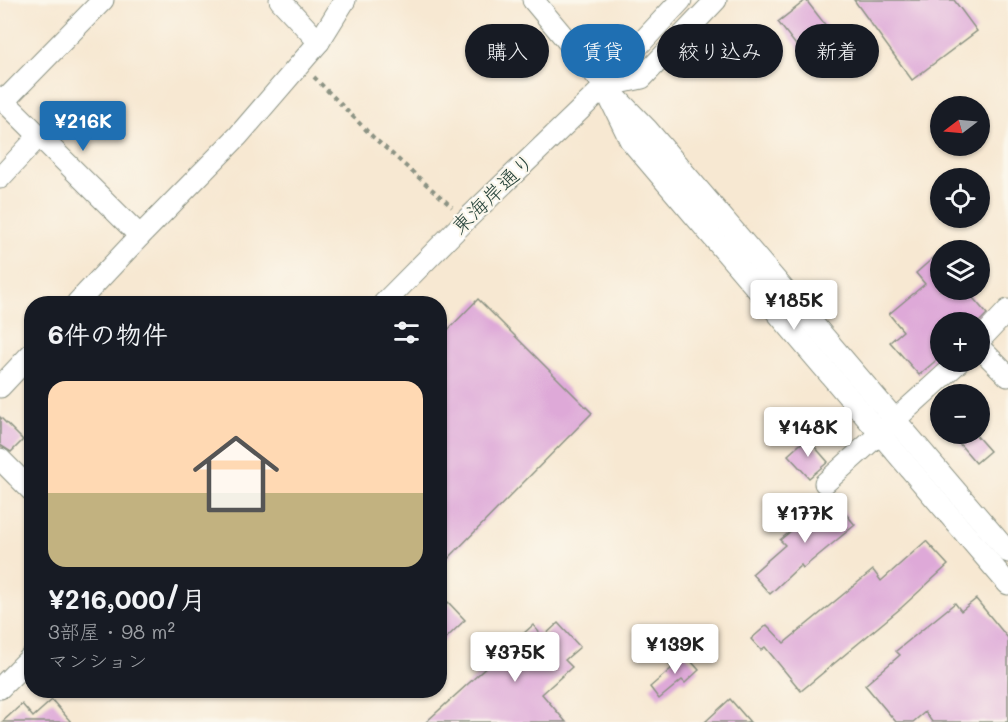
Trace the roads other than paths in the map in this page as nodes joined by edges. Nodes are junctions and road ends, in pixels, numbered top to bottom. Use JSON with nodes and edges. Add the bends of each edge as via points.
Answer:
{"nodes":[{"id":1,"x":103,"y":0,"type":"edge"},
{"id":2,"x":279,"y":0,"type":"edge"},
{"id":3,"x":345,"y":0,"type":"edge"},
{"id":4,"x":533,"y":0,"type":"edge"},
{"id":5,"x":681,"y":0,"type":"edge"},
{"id":6,"x":716,"y":0,"type":"edge"},
{"id":7,"x":319,"y":42,"type":"junction"},
{"id":8,"x":604,"y":86,"type":"junction"},
{"id":9,"x":2,"y":99,"type":"edge"},
{"id":10,"x":39,"y":136,"type":"junction"},
{"id":11,"x":0,"y":178,"type":"edge"},
{"id":12,"x":140,"y":236,"type":"junction"},
{"id":13,"x":84,"y":296,"type":"edge"},
{"id":14,"x":391,"y":296,"type":"edge"},
{"id":15,"x":1008,"y":310,"type":"edge"},
{"id":16,"x":990,"y":329,"type":"edge"},
{"id":17,"x":990,"y":358,"type":"edge"},
{"id":18,"x":24,"y":362,"type":"edge"},
{"id":19,"x":948,"y":372,"type":"edge"},
{"id":20,"x":1008,"y":376,"type":"edge"},
{"id":21,"x":0,"y":387,"type":"edge"},
{"id":22,"x":887,"y":426,"type":"junction"},
{"id":23,"x":0,"y":459,"type":"edge"},
{"id":24,"x":24,"y":483,"type":"edge"},
{"id":25,"x":825,"y":483,"type":"dead end"},
{"id":26,"x":1008,"y":552,"type":"edge"},
{"id":27,"x":1008,"y":584,"type":"edge"},
{"id":28,"x":24,"y":664,"type":"edge"},
{"id":29,"x":0,"y":688,"type":"edge"}],
"edges":[{"from":1,"to":9,"type":"street"},
{"from":2,"to":7,"type":"street"},
{"from":3,"to":7,"type":"street"},
{"from":4,"to":8,"type":"street"},
{"from":5,"to":8,"type":"street","name":"東海岸通り"},
{"from":6,"to":8,"type":"street","via":[[642,78]]},
{"from":7,"to":12,"type":"street","via":[[238,136]]},
{"from":8,"to":14,"type":"street","name":"東海岸通り"},
{"from":8,"to":22,"type":"street","via":[[630,140]]},
{"from":9,"to":10,"type":"street"},
{"from":10,"to":11,"type":"street"},
{"from":10,"to":12,"type":"street"},
{"from":12,"to":13,"type":"street"},
{"from":15,"to":16,"type":"street"},
{"from":17,"to":20,"type":"street"},
{"from":18,"to":21,"type":"street"},
{"from":19,"to":22,"type":"street"},
{"from":22,"to":25,"type":"street"},
{"from":22,"to":26,"type":"street"},
{"from":22,"to":27,"type":"street"},
{"from":23,"to":24,"type":"street"},
{"from":28,"to":29,"type":"street"}]}
